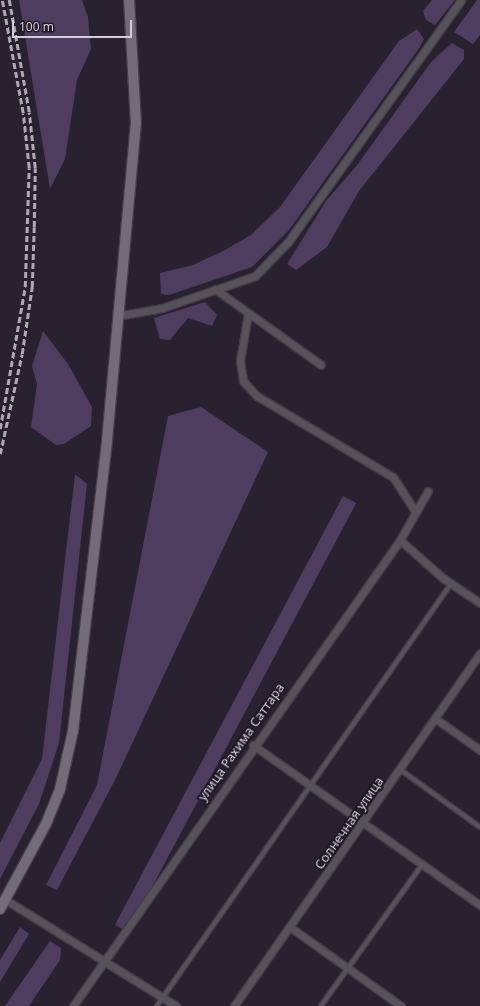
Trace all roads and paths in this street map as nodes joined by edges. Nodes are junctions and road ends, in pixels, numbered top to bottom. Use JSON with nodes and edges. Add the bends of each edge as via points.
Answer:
{"nodes":[{"id":1,"x":129,"y":0,"type":"edge"},
{"id":2,"x":461,"y":0,"type":"edge"},
{"id":3,"x":215,"y":289,"type":"junction"},
{"id":4,"x":248,"y":314,"type":"junction"},
{"id":5,"x":117,"y":316,"type":"junction"},
{"id":6,"x":321,"y":365,"type":"dead end"},
{"id":7,"x":428,"y":491,"type":"dead end"},
{"id":8,"x":414,"y":511,"type":"junction"},
{"id":9,"x":400,"y":540,"type":"junction"},
{"id":10,"x":452,"y":584,"type":"junction"},
{"id":11,"x":480,"y":603,"type":"edge"},
{"id":12,"x":480,"y":653,"type":"edge"},
{"id":13,"x":436,"y":719,"type":"junction"},
{"id":14,"x":253,"y":745,"type":"junction"},
{"id":15,"x":480,"y":750,"type":"edge"},
{"id":16,"x":401,"y":770,"type":"junction"},
{"id":17,"x":311,"y":787,"type":"junction"},
{"id":18,"x":363,"y":825,"type":"junction"},
{"id":19,"x":480,"y":827,"type":"edge"},
{"id":20,"x":422,"y":865,"type":"junction"},
{"id":21,"x":6,"y":900,"type":"junction"},
{"id":22,"x":480,"y":905,"type":"edge"},
{"id":23,"x":0,"y":909,"type":"edge"},
{"id":24,"x":290,"y":927,"type":"junction"},
{"id":25,"x":103,"y":962,"type":"junction"},
{"id":26,"x":348,"y":969,"type":"junction"},
{"id":27,"x":163,"y":998,"type":"junction"},
{"id":28,"x":72,"y":1006,"type":"edge"},
{"id":29,"x":157,"y":1006,"type":"edge"},
{"id":30,"x":176,"y":1006,"type":"edge"},
{"id":31,"x":234,"y":1006,"type":"edge"},
{"id":32,"x":321,"y":1006,"type":"edge"},
{"id":33,"x":401,"y":1006,"type":"edge"}],
"edges":[{"from":1,"to":5,"type":"main road","via":[[136,124]]},
{"from":2,"to":3,"type":"street","via":[[288,242],[255,276]]},
{"from":3,"to":4,"type":"street"},
{"from":3,"to":5,"type":"street","via":[[162,308]]},
{"from":4,"to":6,"type":"street"},
{"from":4,"to":8,"type":"street","via":[[240,361],[243,381],[256,396],[393,476]]},
{"from":5,"to":21,"type":"main road","via":[[107,441],[73,731],[60,789],[46,824]]},
{"from":7,"to":8,"type":"street","name":"улица Рахима Саттара"},
{"from":8,"to":9,"type":"street","name":"улица Рахима Саттара"},
{"from":9,"to":10,"type":"street"},
{"from":9,"to":14,"type":"street","name":"улица Рахима Саттара"},
{"from":10,"to":11,"type":"street"},
{"from":10,"to":17,"type":"lane"},
{"from":12,"to":13,"type":"street","name":"Солнечная улица"},
{"from":13,"to":15,"type":"street"},
{"from":13,"to":16,"type":"street","name":"Солнечная улица"},
{"from":14,"to":17,"type":"street"},
{"from":14,"to":25,"type":"street","name":"улица Рахима Саттара"},
{"from":16,"to":18,"type":"street","name":"Солнечная улица"},
{"from":16,"to":19,"type":"lane"},
{"from":17,"to":18,"type":"street"},
{"from":17,"to":27,"type":"lane"},
{"from":18,"to":20,"type":"street"},
{"from":18,"to":24,"type":"street","name":"Солнечная улица"},
{"from":20,"to":22,"type":"street"},
{"from":20,"to":26,"type":"lane"},
{"from":21,"to":23,"type":"main road"},
{"from":21,"to":25,"type":"street"},
{"from":24,"to":26,"type":"street"},
{"from":24,"to":31,"type":"street","name":"Солнечная улица"},
{"from":25,"to":27,"type":"street"},
{"from":25,"to":28,"type":"street","name":"улица Рахима Саттара"},
{"from":26,"to":32,"type":"lane"},
{"from":26,"to":33,"type":"street"},
{"from":27,"to":29,"type":"lane"},
{"from":27,"to":30,"type":"street"}]}
